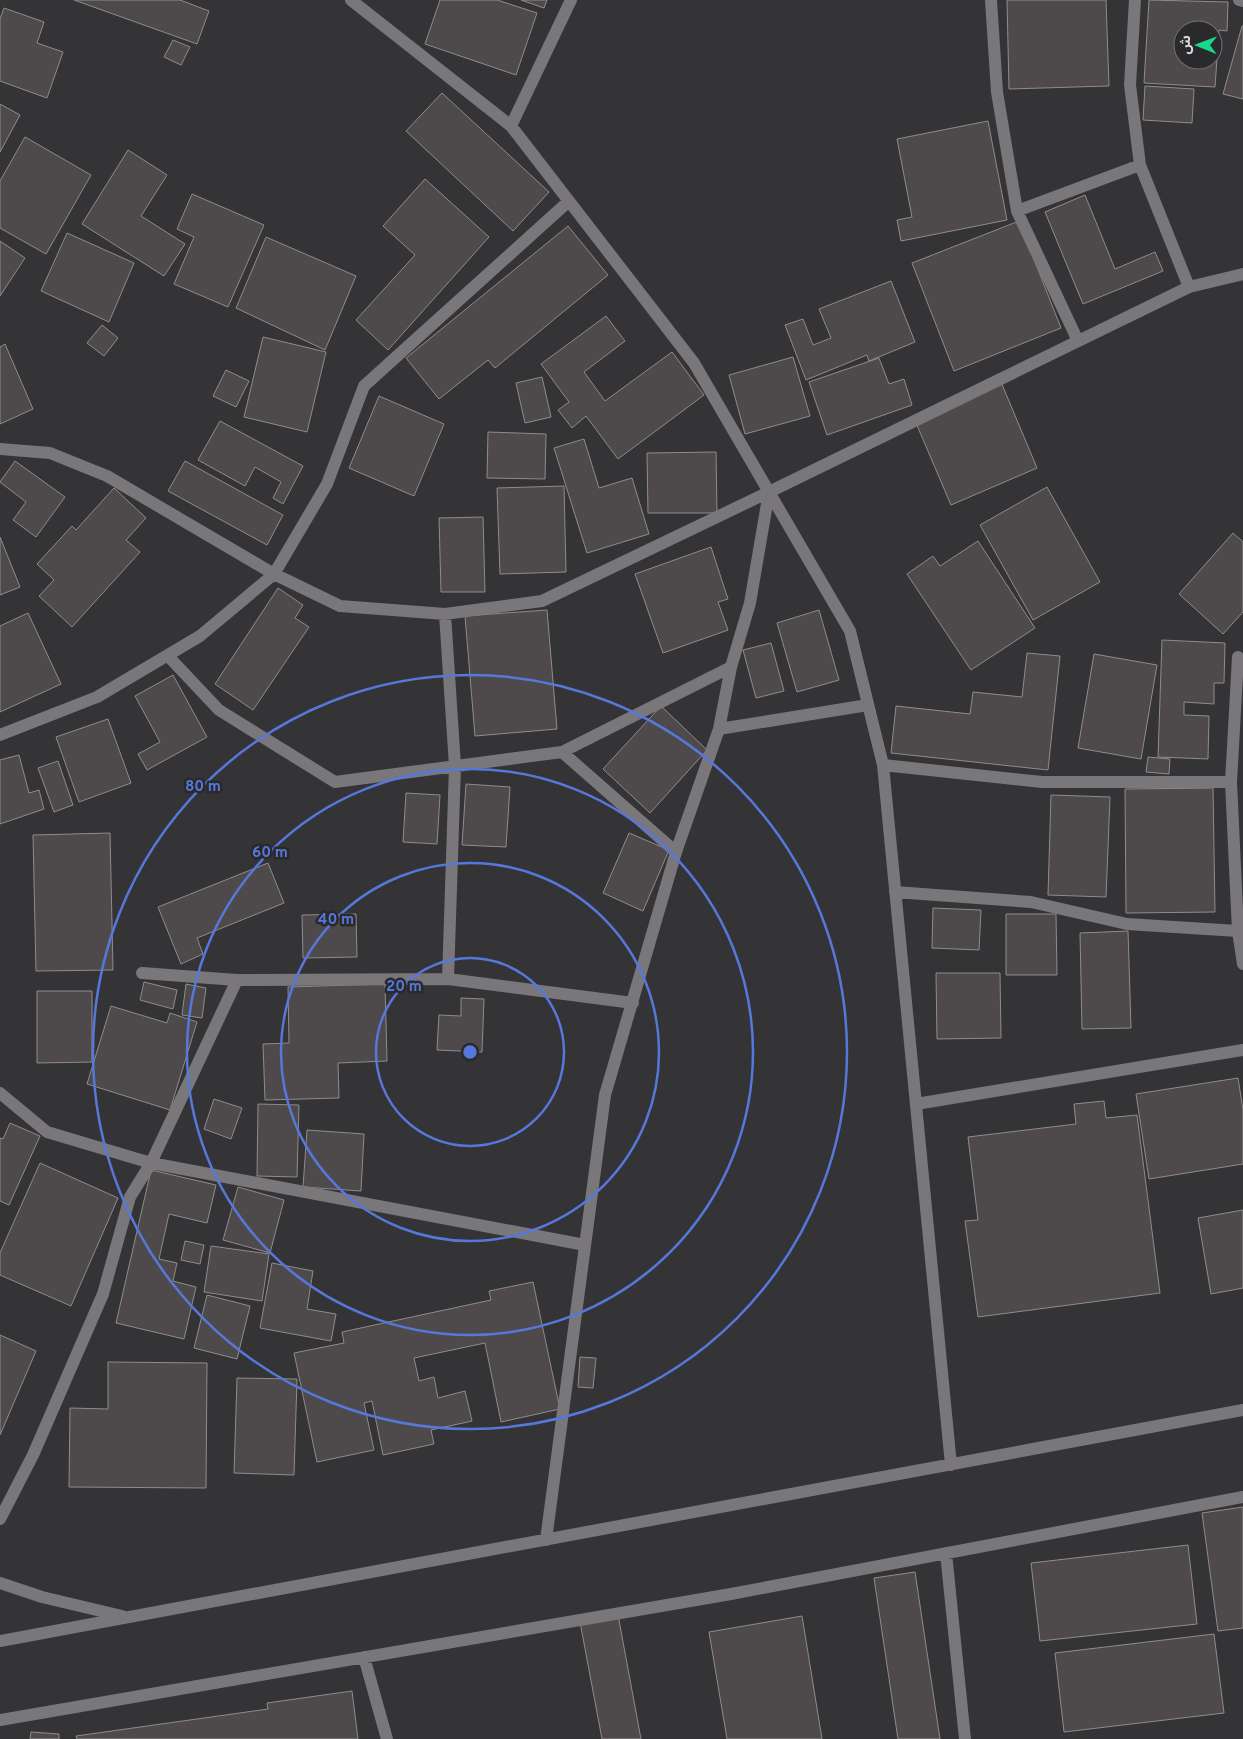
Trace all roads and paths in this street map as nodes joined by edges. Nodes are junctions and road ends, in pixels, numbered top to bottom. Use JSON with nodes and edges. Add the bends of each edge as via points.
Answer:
{"nodes":[{"id":1,"x":351,"y":0,"type":"edge"},
{"id":2,"x":571,"y":0,"type":"edge"},
{"id":3,"x":991,"y":0,"type":"edge"},
{"id":4,"x":1136,"y":0,"type":"edge"},
{"id":5,"x":1239,"y":0,"type":"edge"},
{"id":6,"x":1243,"y":1,"type":"edge"},
{"id":7,"x":510,"y":126,"type":"junction"},
{"id":8,"x":1140,"y":165,"type":"junction"},
{"id":9,"x":569,"y":201,"type":"junction"},
{"id":10,"x":1017,"y":211,"type":"junction"},
{"id":11,"x":1243,"y":274,"type":"edge"},
{"id":12,"x":1189,"y":288,"type":"junction"},
{"id":13,"x":1078,"y":341,"type":"junction"},
{"id":14,"x":0,"y":449,"type":"edge"},
{"id":15,"x":769,"y":492,"type":"junction"},
{"id":16,"x":274,"y":574,"type":"junction"},
{"id":17,"x":444,"y":614,"type":"junction"},
{"id":18,"x":168,"y":656,"type":"junction"},
{"id":19,"x":1238,"y":658,"type":"dead end"},
{"id":20,"x":731,"y":667,"type":"junction"},
{"id":21,"x":868,"y":705,"type":"junction"},
{"id":22,"x":719,"y":729,"type":"junction"},
{"id":23,"x":0,"y":735,"type":"edge"},
{"id":24,"x":562,"y":752,"type":"junction"},
{"id":25,"x":883,"y":765,"type":"junction"},
{"id":26,"x":456,"y":766,"type":"junction"},
{"id":27,"x":1231,"y":782,"type":"junction"},
{"id":28,"x":676,"y":852,"type":"junction"},
{"id":29,"x":895,"y":892,"type":"junction"},
{"id":30,"x":1240,"y":930,"type":"edge"},
{"id":31,"x":1243,"y":964,"type":"edge"},
{"id":32,"x":142,"y":973,"type":"dead end"},
{"id":33,"x":448,"y":979,"type":"junction"},
{"id":34,"x":237,"y":980,"type":"junction"},
{"id":35,"x":632,"y":1003,"type":"junction"},
{"id":36,"x":1243,"y":1050,"type":"edge"},
{"id":37,"x":0,"y":1093,"type":"edge"},
{"id":38,"x":916,"y":1104,"type":"junction"},
{"id":39,"x":151,"y":1164,"type":"junction"},
{"id":40,"x":586,"y":1245,"type":"junction"},
{"id":41,"x":1243,"y":1410,"type":"edge"},
{"id":42,"x":951,"y":1465,"type":"junction"},
{"id":43,"x":1243,"y":1497,"type":"edge"},
{"id":44,"x":0,"y":1519,"type":"edge"},
{"id":45,"x":546,"y":1540,"type":"junction"},
{"id":46,"x":946,"y":1553,"type":"junction"},
{"id":47,"x":0,"y":1584,"type":"edge"},
{"id":48,"x":127,"y":1618,"type":"junction"},
{"id":49,"x":0,"y":1641,"type":"edge"},
{"id":50,"x":364,"y":1657,"type":"junction"},
{"id":51,"x":0,"y":1720,"type":"edge"},
{"id":52,"x":387,"y":1739,"type":"edge"},
{"id":53,"x":965,"y":1739,"type":"edge"}],
"edges":[{"from":1,"to":7,"type":"street"},
{"from":2,"to":7,"type":"street"},
{"from":3,"to":10,"type":"street","via":[[997,92]]},
{"from":4,"to":8,"type":"street","via":[[1130,85]]},
{"from":5,"to":6,"type":"street"},
{"from":7,"to":9,"type":"street"},
{"from":8,"to":10,"type":"street"},
{"from":8,"to":12,"type":"street"},
{"from":9,"to":15,"type":"street","via":[[694,363]]},
{"from":9,"to":16,"type":"street","via":[[364,386],[327,484]]},
{"from":10,"to":13,"type":"street"},
{"from":11,"to":12,"type":"street"},
{"from":12,"to":13,"type":"street"},
{"from":13,"to":15,"type":"street"},
{"from":14,"to":16,"type":"street","via":[[50,453],[108,476]]},
{"from":15,"to":17,"type":"street","via":[[542,601]]},
{"from":15,"to":20,"type":"street","via":[[750,603]]},
{"from":15,"to":21,"type":"street","via":[[850,631]]},
{"from":16,"to":17,"type":"street","via":[[340,606]]},
{"from":16,"to":18,"type":"street","via":[[200,636]]},
{"from":17,"to":26,"type":"street"},
{"from":18,"to":23,"type":"street","via":[[97,698]]},
{"from":18,"to":26,"type":"street","via":[[219,710],[335,782]]},
{"from":19,"to":27,"type":"street"},
{"from":20,"to":22,"type":"street"},
{"from":20,"to":24,"type":"street"},
{"from":21,"to":22,"type":"street"},
{"from":21,"to":25,"type":"street"},
{"from":22,"to":28,"type":"street"},
{"from":24,"to":26,"type":"street"},
{"from":24,"to":28,"type":"street"},
{"from":25,"to":27,"type":"street","via":[[1042,782]]},
{"from":25,"to":29,"type":"street"},
{"from":26,"to":33,"type":"street"},
{"from":27,"to":30,"type":"street"},
{"from":28,"to":35,"type":"street"},
{"from":29,"to":30,"type":"street","via":[[1031,902],[1128,924]]},
{"from":29,"to":38,"type":"street"},
{"from":30,"to":31,"type":"street"},
{"from":32,"to":34,"type":"street"},
{"from":33,"to":34,"type":"street"},
{"from":33,"to":35,"type":"street"},
{"from":34,"to":39,"type":"street"},
{"from":35,"to":40,"type":"street","via":[[605,1095]]},
{"from":36,"to":38,"type":"street"},
{"from":37,"to":39,"type":"street","via":[[47,1132]]},
{"from":38,"to":42,"type":"street"},
{"from":39,"to":40,"type":"street"},
{"from":39,"to":44,"type":"street","via":[[130,1197],[103,1294],[34,1455]]},
{"from":40,"to":45,"type":"street"},
{"from":41,"to":42,"type":"street"},
{"from":42,"to":45,"type":"street"},
{"from":43,"to":46,"type":"street"},
{"from":45,"to":48,"type":"street"},
{"from":46,"to":50,"type":"street","via":[[721,1596]]},
{"from":46,"to":53,"type":"street"},
{"from":47,"to":48,"type":"street"},
{"from":48,"to":49,"type":"street"},
{"from":50,"to":51,"type":"street"},
{"from":50,"to":52,"type":"street"}]}
